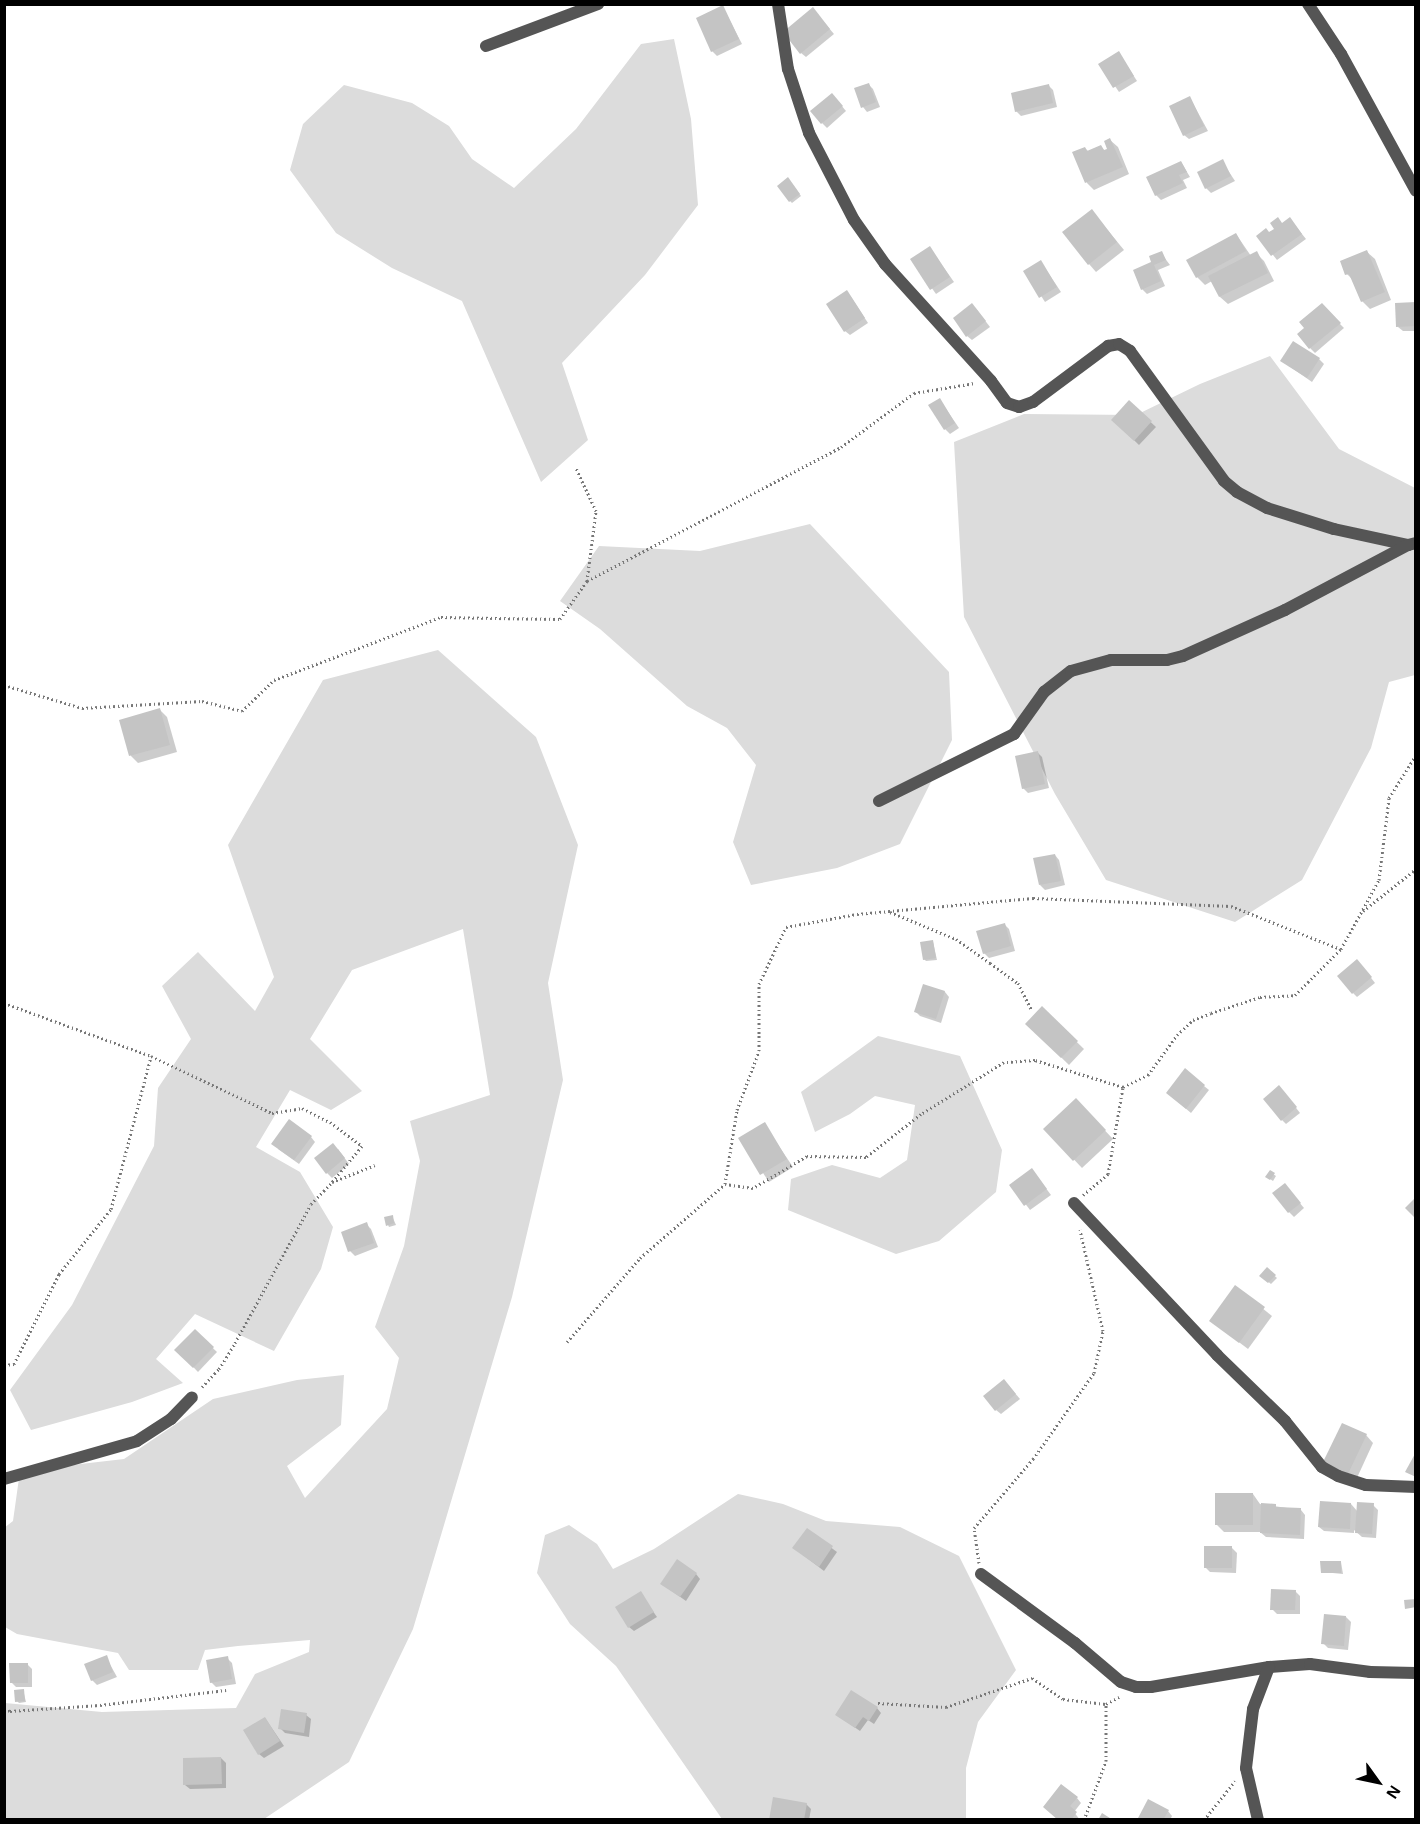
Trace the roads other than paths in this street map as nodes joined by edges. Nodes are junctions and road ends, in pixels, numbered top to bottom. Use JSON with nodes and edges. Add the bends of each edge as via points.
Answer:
{"nodes":[{"id":1,"x":598,"y":4,"type":"edge"},
{"id":2,"x":778,"y":4,"type":"edge"},
{"id":3,"x":1308,"y":4,"type":"edge"},
{"id":4,"x":486,"y":46,"type":"dead end"},
{"id":5,"x":1416,"y":190,"type":"edge"},
{"id":6,"x":1412,"y":544,"type":"edge"},
{"id":7,"x":879,"y":801,"type":"dead end"},
{"id":8,"x":1074,"y":1203,"type":"road end"},
{"id":9,"x":192,"y":1397,"type":"road end"},
{"id":10,"x":4,"y":1479,"type":"edge"},
{"id":11,"x":1416,"y":1487,"type":"edge"},
{"id":12,"x":981,"y":1574,"type":"road end"},
{"id":13,"x":1269,"y":1667,"type":"junction"},
{"id":14,"x":1416,"y":1673,"type":"edge"},
{"id":15,"x":1258,"y":1820,"type":"edge"}],
"edges":[{"from":1,"to":4,"type":"street"},
{"from":2,"to":6,"type":"street","via":[[788,69],[809,133],[854,220],[885,264],[1007,403],[1019,407],[1033,402],[1108,346],[1119,345],[1130,351],[1224,481],[1237,492],[1267,508],[1335,529]]},
{"from":3,"to":5,"type":"street","via":[[1341,54]]},
{"from":6,"to":7,"type":"street","via":[[1285,610],[1183,656],[1167,660],[1111,660],[1071,671],[1044,692],[1014,734]]},
{"from":8,"to":11,"type":"street","via":[[1216,1355],[1285,1420],[1322,1467],[1366,1485]]},
{"from":9,"to":10,"type":"street","via":[[171,1419],[137,1441]]},
{"from":12,"to":13,"type":"street","via":[[1121,1682],[1136,1687]]},
{"from":13,"to":14,"type":"street","via":[[1310,1664]]},
{"from":13,"to":15,"type":"street","via":[[1252,1709],[1246,1768]]}]}
